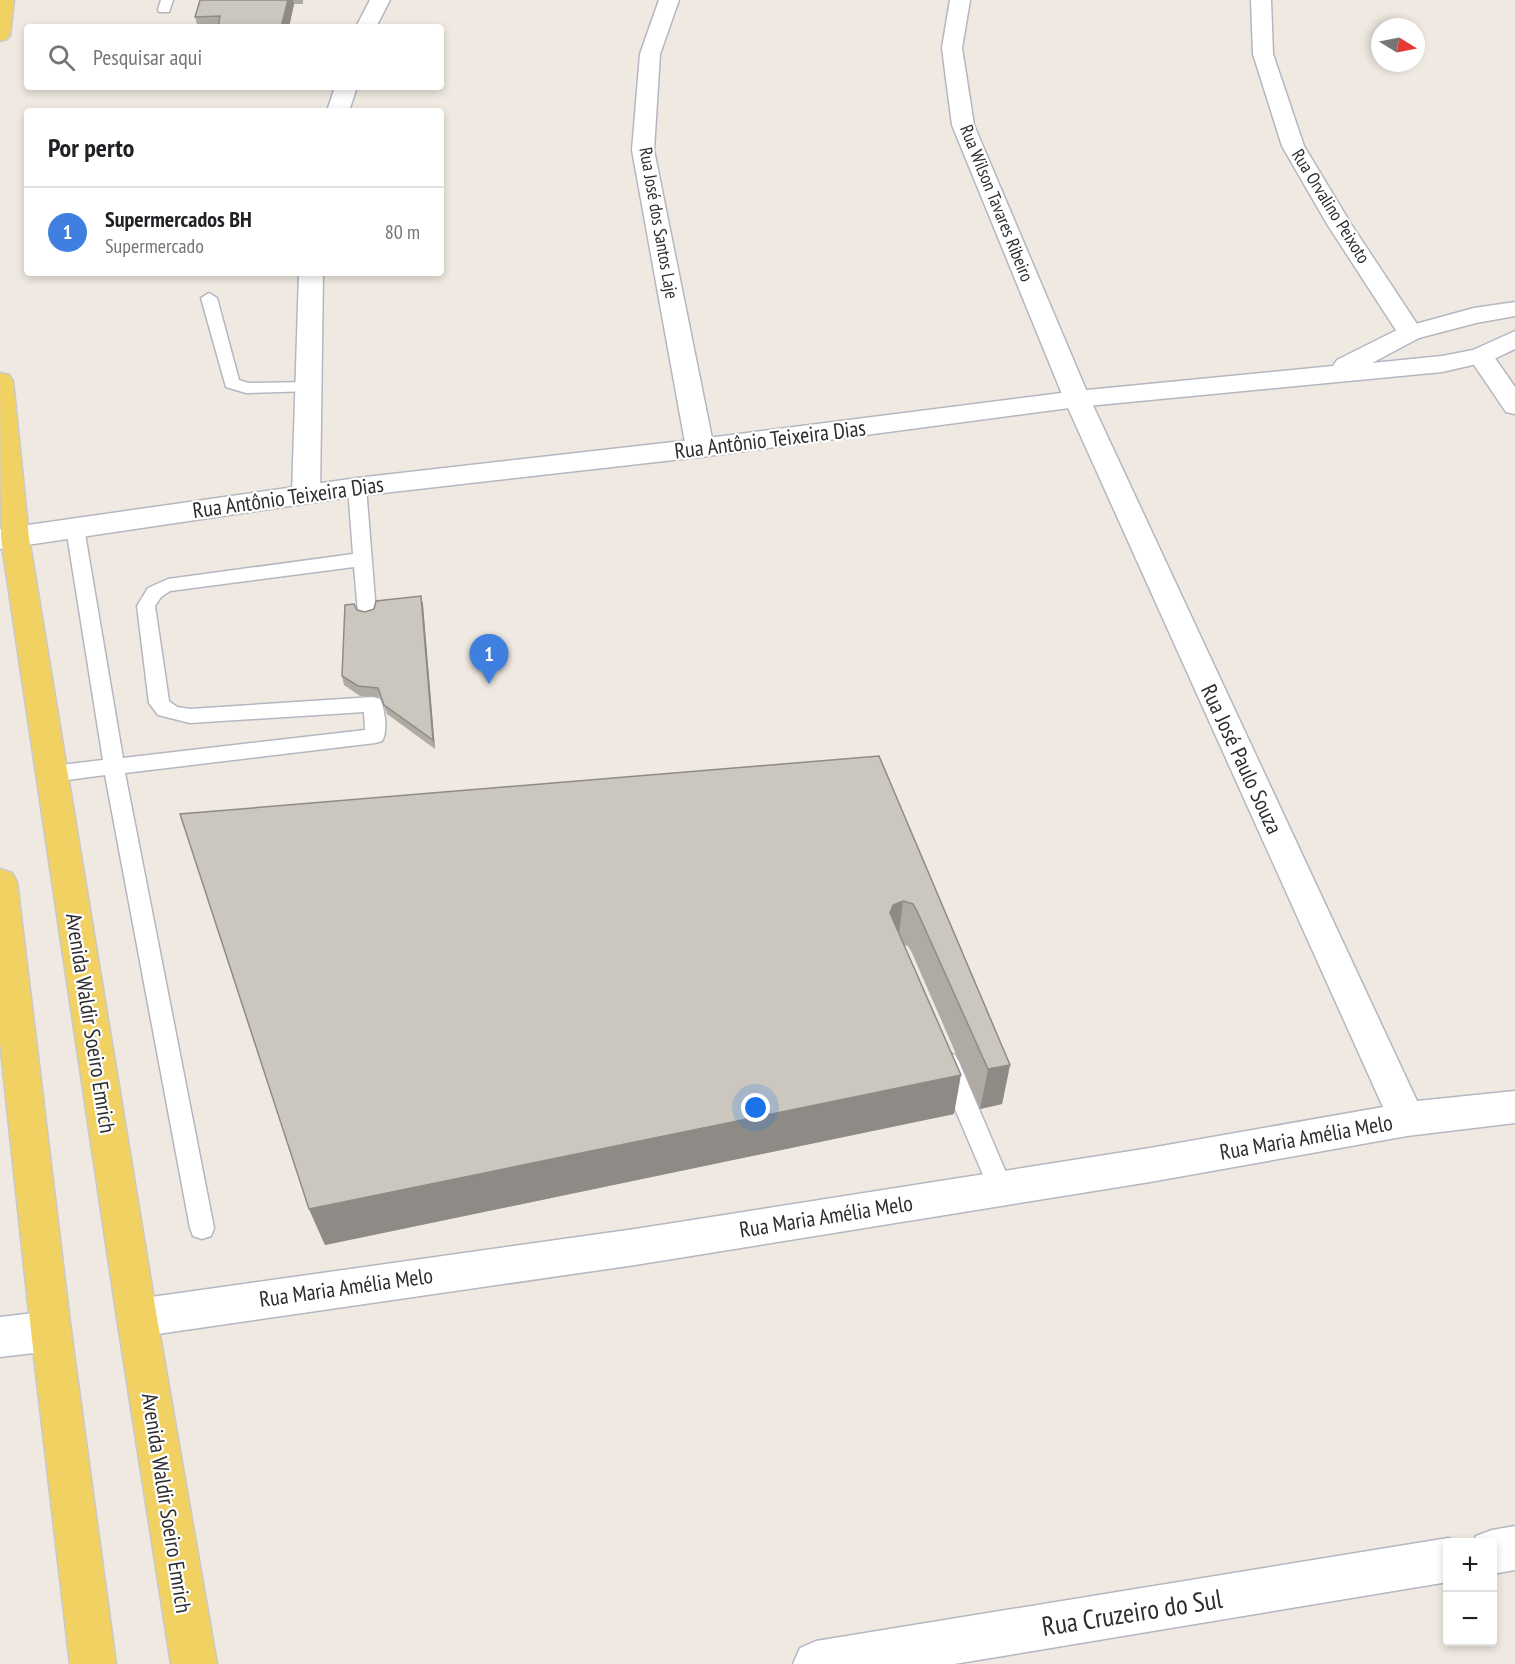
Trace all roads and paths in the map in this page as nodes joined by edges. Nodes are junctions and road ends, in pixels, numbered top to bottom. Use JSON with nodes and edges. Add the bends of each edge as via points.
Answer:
{"nodes":[{"id":1,"x":4,"y":0,"type":"edge"},
{"id":2,"x":380,"y":0,"type":"edge"},
{"id":3,"x":669,"y":0,"type":"edge"},
{"id":4,"x":960,"y":0,"type":"edge"},
{"id":5,"x":1262,"y":0,"type":"edge"},
{"id":6,"x":368,"y":24,"type":"edge"},
{"id":7,"x":0,"y":35,"type":"edge"},
{"id":8,"x":345,"y":90,"type":"edge"},
{"id":9,"x":339,"y":108,"type":"edge"},
{"id":10,"x":311,"y":276,"type":"edge"},
{"id":11,"x":209,"y":298,"type":"dead end"},
{"id":12,"x":1515,"y":309,"type":"edge"},
{"id":13,"x":1474,"y":316,"type":"junction"},
{"id":14,"x":1410,"y":333,"type":"junction"},
{"id":15,"x":1512,"y":342,"type":"edge"},
{"id":16,"x":1481,"y":356,"type":"junction"},
{"id":17,"x":1442,"y":364,"type":"junction"},
{"id":18,"x":1331,"y":374,"type":"junction"},
{"id":19,"x":0,"y":381,"type":"edge"},
{"id":20,"x":308,"y":387,"type":"junction"},
{"id":21,"x":1077,"y":399,"type":"junction"},
{"id":22,"x":1515,"y":406,"type":"edge"},
{"id":23,"x":700,"y":448,"type":"junction"},
{"id":24,"x":357,"y":487,"type":"junction"},
{"id":25,"x":306,"y":495,"type":"junction"},
{"id":26,"x":75,"y":528,"type":"junction"},
{"id":27,"x":8,"y":539,"type":"edge"},
{"id":28,"x":364,"y":559,"type":"junction"},
{"id":29,"x":367,"y":612,"type":"edge"},
{"id":30,"x":114,"y":768,"type":"junction"},
{"id":31,"x":52,"y":774,"type":"junction"},
{"id":32,"x":0,"y":882,"type":"edge"},
{"id":33,"x":938,"y":1041,"type":"edge"},
{"id":34,"x":1515,"y":1107,"type":"edge"},
{"id":35,"x":1407,"y":1119,"type":"junction"},
{"id":36,"x":1001,"y":1189,"type":"junction"},
{"id":37,"x":202,"y":1228,"type":"dead end"},
{"id":38,"x":137,"y":1318,"type":"junction"},
{"id":39,"x":51,"y":1331,"type":"junction"},
{"id":40,"x":0,"y":1337,"type":"edge"},
{"id":41,"x":1515,"y":1548,"type":"edge"},
{"id":42,"x":1497,"y":1551,"type":"edge"},
{"id":43,"x":1443,"y":1561,"type":"edge"},
{"id":44,"x":93,"y":1664,"type":"edge"},
{"id":45,"x":194,"y":1664,"type":"edge"},
{"id":46,"x":816,"y":1664,"type":"edge"}],
"edges":[{"from":1,"to":7,"type":"main road"},
{"from":2,"to":6,"type":"street"},
{"from":3,"to":23,"type":"street","name":"Rua José dos Santos Laje","via":[[650,54],[643,150]]},
{"from":4,"to":21,"type":"street","name":"Rua Wilson Tavares Ribeiro","via":[[952,48],[963,125]]},
{"from":5,"to":14,"type":"street","name":"Rua Orvalino Peixoto","via":[[1263,54],[1293,146]]},
{"from":8,"to":9,"type":"street"},
{"from":10,"to":20,"type":"street"},
{"from":11,"to":20,"type":"lane","via":[[232,383],[246,388]]},
{"from":12,"to":13,"type":"street","name":"Rua Antônio Teixeira Dias"},
{"from":13,"to":14,"type":"street","name":"Rua Antônio Teixeira Dias"},
{"from":13,"to":15,"type":"street","via":[[1494,325]]},
{"from":14,"to":17,"type":"street","name":"Rua Orvalino Peixoto","via":[[1417,352]]},
{"from":14,"to":18,"type":"street","name":"Rua Antônio Teixeira Dias"},
{"from":15,"to":16,"type":"street"},
{"from":16,"to":17,"type":"street"},
{"from":16,"to":22,"type":"street"},
{"from":17,"to":18,"type":"street"},
{"from":18,"to":21,"type":"street","name":"Rua Antônio Teixeira Dias"},
{"from":19,"to":27,"type":"main road","name":"Avenida Waldir Soeiro Emrich"},
{"from":20,"to":25,"type":"street"},
{"from":21,"to":23,"type":"street","name":"Rua Antônio Teixeira Dias"},
{"from":21,"to":35,"type":"street","name":"Rua José Paulo Souza"},
{"from":23,"to":24,"type":"street","name":"Rua Antônio Teixeira Dias"},
{"from":24,"to":25,"type":"street","name":"Rua Antônio Teixeira Dias"},
{"from":24,"to":28,"type":"lane"},
{"from":25,"to":26,"type":"street","name":"Rua Antônio Teixeira Dias"},
{"from":26,"to":27,"type":"street","name":"Rua Antônio Teixeira Dias"},
{"from":26,"to":30,"type":"lane"},
{"from":27,"to":31,"type":"main road","name":"Avenida Waldir Soeiro Emrich"},
{"from":28,"to":29,"type":"lane"},
{"from":28,"to":30,"type":"lane","via":[[168,585],[157,589],[146,606],[159,703],[164,710],[190,716],[373,704],[375,736]]},
{"from":30,"to":31,"type":"lane"},
{"from":30,"to":37,"type":"lane"},
{"from":31,"to":38,"type":"main road","name":"Avenida Waldir Soeiro Emrich"},
{"from":32,"to":39,"type":"main road"},
{"from":33,"to":36,"type":"lane"},
{"from":34,"to":35,"type":"street","name":"Rua Maria Amélia Melo"},
{"from":35,"to":36,"type":"street","name":"Rua Maria Amélia Melo"},
{"from":36,"to":38,"type":"street","name":"Rua Maria Amélia Melo","via":[[635,1247]]},
{"from":38,"to":45,"type":"main road","name":"Avenida Waldir Soeiro Emrich"},
{"from":39,"to":40,"type":"street"},
{"from":39,"to":44,"type":"main road"},
{"from":41,"to":42,"type":"street"},
{"from":43,"to":46,"type":"street","name":"Rua Cruzeiro do Sul"}]}
